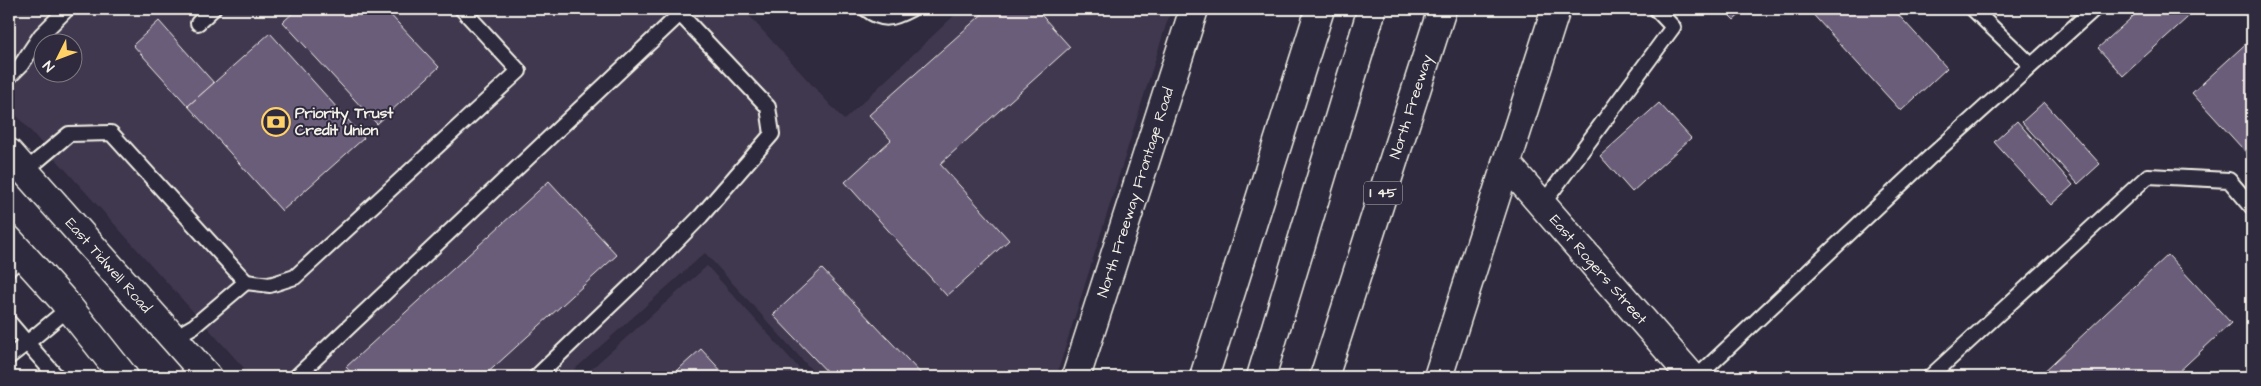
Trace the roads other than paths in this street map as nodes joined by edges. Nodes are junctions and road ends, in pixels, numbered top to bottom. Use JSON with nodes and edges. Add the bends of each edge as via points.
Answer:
{"nodes":[{"id":1,"x":67,"y":9,"type":"edge"},
{"id":2,"x":213,"y":9,"type":"edge"},
{"id":3,"x":462,"y":9,"type":"edge"},
{"id":4,"x":866,"y":9,"type":"edge"},
{"id":5,"x":911,"y":9,"type":"edge"},
{"id":6,"x":1194,"y":9,"type":"edge"},
{"id":7,"x":1320,"y":9,"type":"edge"},
{"id":8,"x":1372,"y":9,"type":"edge"},
{"id":9,"x":1442,"y":9,"type":"edge"},
{"id":10,"x":1556,"y":9,"type":"edge"},
{"id":11,"x":1656,"y":9,"type":"edge"},
{"id":12,"x":1973,"y":9,"type":"edge"},
{"id":13,"x":2094,"y":9,"type":"edge"},
{"id":14,"x":678,"y":11,"type":"edge"},
{"id":15,"x":198,"y":23,"type":"dead end"},
{"id":16,"x":2031,"y":65,"type":"junction"},
{"id":17,"x":9,"y":77,"type":"edge"},
{"id":18,"x":17,"y":162,"type":"edge"},
{"id":19,"x":1506,"y":163,"type":"junction"},
{"id":20,"x":1542,"y":205,"type":"junction"},
{"id":21,"x":2252,"y":206,"type":"edge"},
{"id":22,"x":13,"y":254,"type":"edge"},
{"id":23,"x":246,"y":282,"type":"junction"},
{"id":24,"x":69,"y":308,"type":"junction"},
{"id":25,"x":9,"y":322,"type":"edge"},
{"id":26,"x":174,"y":338,"type":"junction"},
{"id":27,"x":26,"y":343,"type":"junction"},
{"id":28,"x":9,"y":357,"type":"edge"},
{"id":29,"x":57,"y":377,"type":"edge"},
{"id":30,"x":124,"y":377,"type":"edge"},
{"id":31,"x":208,"y":377,"type":"edge"},
{"id":32,"x":296,"y":377,"type":"edge"},
{"id":33,"x":536,"y":377,"type":"edge"},
{"id":34,"x":1076,"y":377,"type":"edge"},
{"id":35,"x":1204,"y":377,"type":"edge"},
{"id":36,"x":1261,"y":377,"type":"edge"},
{"id":37,"x":1324,"y":377,"type":"edge"},
{"id":38,"x":1438,"y":377,"type":"edge"},
{"id":39,"x":1692,"y":377,"type":"edge"},
{"id":40,"x":1697,"y":377,"type":"edge"},
{"id":41,"x":1930,"y":377,"type":"edge"}],
"edges":[{"from":1,"to":17,"type":"lane","via":[[41,35]]},
{"from":2,"to":15,"type":"lane"},
{"from":3,"to":23,"type":"lane","via":[[519,71],[294,277],[270,285]]},
{"from":4,"to":5,"type":"lane","via":[[877,17],[894,18]]},
{"from":6,"to":34,"type":"main road","name":"North Freeway Frontage Road"},
{"from":7,"to":35,"type":"main road"},
{"from":8,"to":36,"type":"main road"},
{"from":9,"to":37,"type":"main road","name":"North Freeway","number":"I 45"},
{"from":10,"to":19,"type":"main road"},
{"from":11,"to":20,"type":"lane","via":[[1673,27]]},
{"from":12,"to":16,"type":"lane"},
{"from":13,"to":16,"type":"lane"},
{"from":14,"to":32,"type":"lane"},
{"from":14,"to":33,"type":"lane","via":[[768,107],[772,134],[701,216]]},
{"from":16,"to":40,"type":"lane"},
{"from":18,"to":23,"type":"lane","via":[[69,134],[111,133]]},
{"from":18,"to":26,"type":"main road","name":"East Tidwell Road"},
{"from":19,"to":20,"type":"main road","name":"East Rogers Street"},
{"from":19,"to":38,"type":"main road"},
{"from":20,"to":39,"type":"main road","name":"East Rogers Street"},
{"from":21,"to":41,"type":"lane","via":[[2229,180],[2148,176]]},
{"from":22,"to":24,"type":"main road"},
{"from":23,"to":26,"type":"lane","via":[[194,326]]},
{"from":24,"to":27,"type":"lane"},
{"from":24,"to":30,"type":"main road"},
{"from":25,"to":27,"type":"lane"},
{"from":26,"to":31,"type":"main road","name":"East Tidwell Road"},
{"from":27,"to":28,"type":"lane"},
{"from":27,"to":29,"type":"lane"}]}
